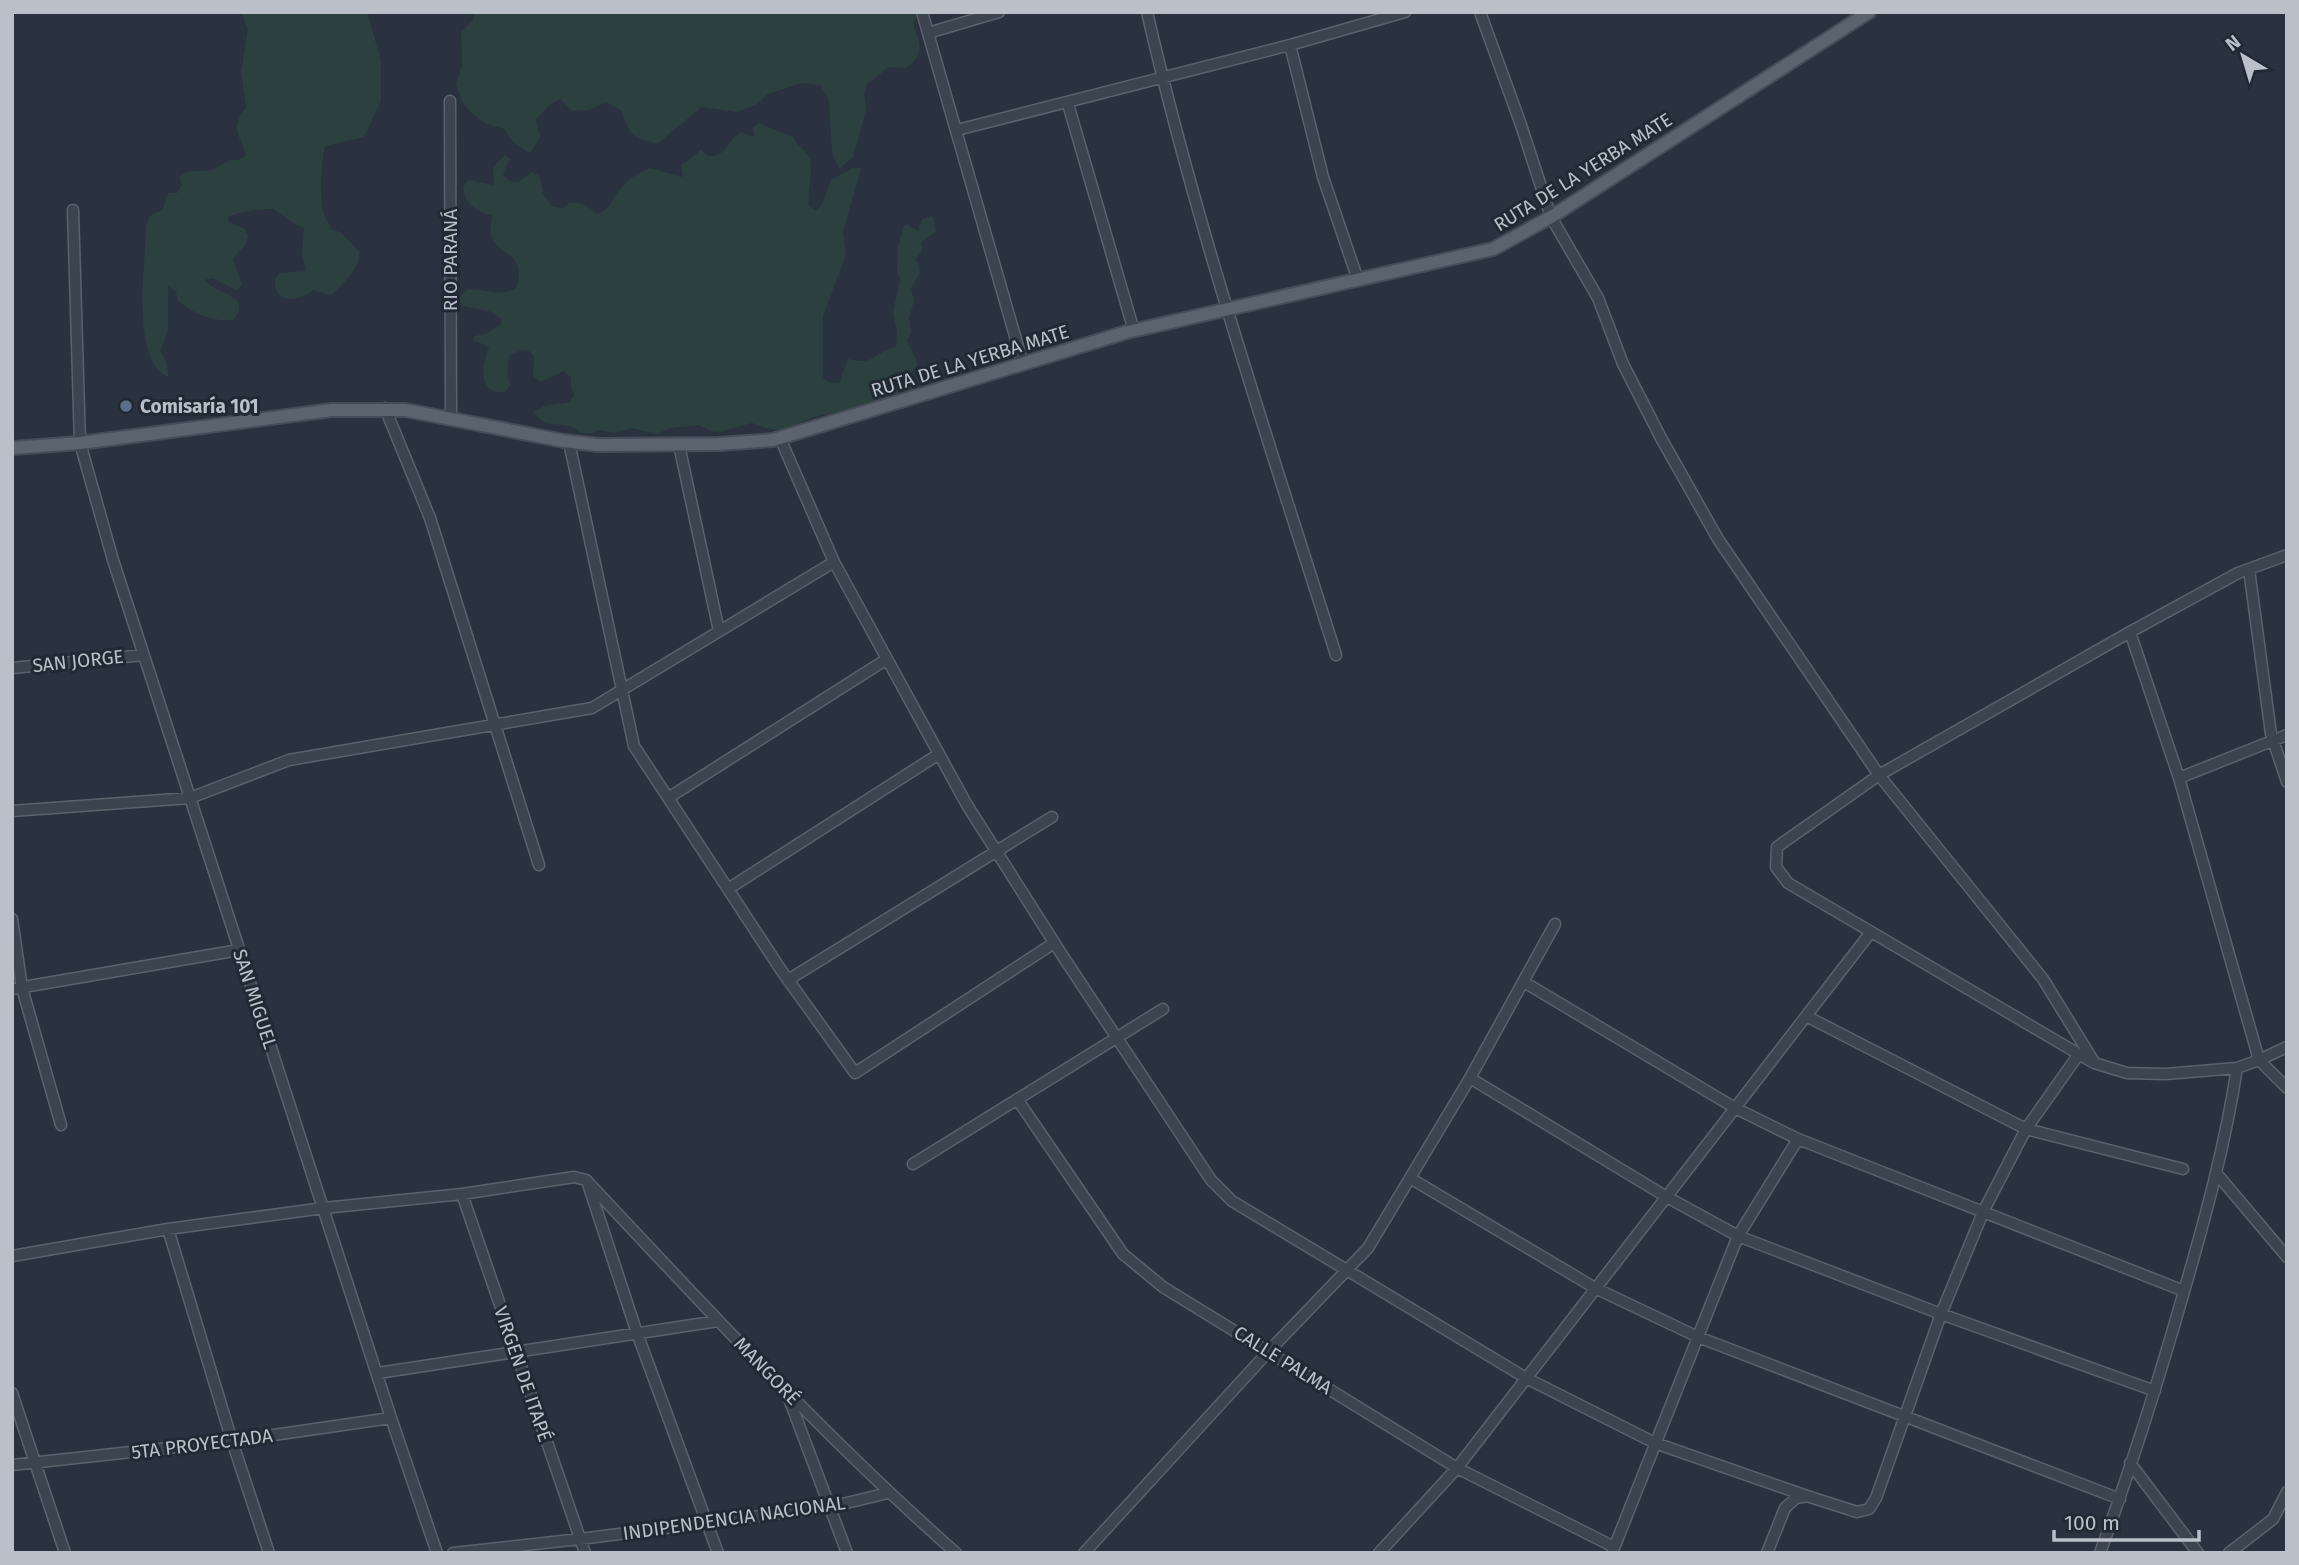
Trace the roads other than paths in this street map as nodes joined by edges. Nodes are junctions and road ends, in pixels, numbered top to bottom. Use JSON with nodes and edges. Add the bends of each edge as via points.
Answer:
{"nodes":[{"id":1,"x":922,"y":12,"type":"edge"},
{"id":2,"x":999,"y":12,"type":"edge"},
{"id":3,"x":1147,"y":12,"type":"edge"},
{"id":4,"x":1405,"y":12,"type":"edge"},
{"id":5,"x":1480,"y":12,"type":"edge"},
{"id":6,"x":1869,"y":12,"type":"edge"},
{"id":7,"x":928,"y":33,"type":"junction"},
{"id":8,"x":1290,"y":46,"type":"junction"},
{"id":9,"x":1162,"y":76,"type":"junction"},
{"id":10,"x":450,"y":101,"type":"dead end"},
{"id":11,"x":1068,"y":104,"type":"junction"},
{"id":12,"x":957,"y":130,"type":"junction"},
{"id":13,"x":73,"y":210,"type":"dead end"},
{"id":14,"x":1551,"y":217,"type":"junction"},
{"id":15,"x":1358,"y":280,"type":"junction"},
{"id":16,"x":1227,"y":309,"type":"junction"},
{"id":17,"x":1133,"y":331,"type":"junction"},
{"id":18,"x":1023,"y":365,"type":"junction"},
{"id":19,"x":385,"y":408,"type":"junction"},
{"id":20,"x":451,"y":419,"type":"junction"},
{"id":21,"x":780,"y":438,"type":"junction"},
{"id":22,"x":569,"y":442,"type":"junction"},
{"id":23,"x":80,"y":443,"type":"junction"},
{"id":24,"x":680,"y":444,"type":"junction"},
{"id":25,"x":12,"y":448,"type":"edge"},
{"id":26,"x":2287,"y":555,"type":"edge"},
{"id":27,"x":834,"y":562,"type":"junction"},
{"id":28,"x":2249,"y":569,"type":"junction"},
{"id":29,"x":719,"y":631,"type":"junction"},
{"id":30,"x":2130,"y":632,"type":"junction"},
{"id":31,"x":144,"y":655,"type":"junction"},
{"id":32,"x":1336,"y":655,"type":"dead end"},
{"id":33,"x":887,"y":659,"type":"junction"},
{"id":34,"x":12,"y":668,"type":"edge"},
{"id":35,"x":621,"y":691,"type":"junction"},
{"id":36,"x":495,"y":724,"type":"junction"},
{"id":37,"x":2287,"y":735,"type":"edge"},
{"id":38,"x":2273,"y":741,"type":"junction"},
{"id":39,"x":939,"y":754,"type":"junction"},
{"id":40,"x":1880,"y":775,"type":"junction"},
{"id":41,"x":2179,"y":778,"type":"junction"},
{"id":42,"x":2287,"y":782,"type":"edge"},
{"id":43,"x":190,"y":798,"type":"junction"},
{"id":44,"x":668,"y":798,"type":"junction"},
{"id":45,"x":12,"y":811,"type":"edge"},
{"id":46,"x":1052,"y":817,"type":"dead end"},
{"id":47,"x":996,"y":851,"type":"junction"},
{"id":48,"x":539,"y":865,"type":"dead end"},
{"id":49,"x":728,"y":889,"type":"junction"},
{"id":50,"x":12,"y":919,"type":"edge"},
{"id":51,"x":1556,"y":924,"type":"dead end"},
{"id":52,"x":1871,"y":932,"type":"junction"},
{"id":53,"x":1055,"y":943,"type":"junction"},
{"id":54,"x":239,"y":950,"type":"junction"},
{"id":55,"x":788,"y":980,"type":"junction"},
{"id":56,"x":1524,"y":982,"type":"junction"},
{"id":57,"x":17,"y":989,"type":"edge"},
{"id":58,"x":1163,"y":1009,"type":"dead end"},
{"id":59,"x":1806,"y":1016,"type":"junction"},
{"id":60,"x":1116,"y":1038,"type":"junction"},
{"id":61,"x":2287,"y":1046,"type":"edge"},
{"id":62,"x":2079,"y":1054,"type":"junction"},
{"id":63,"x":2259,"y":1060,"type":"junction"},
{"id":64,"x":2094,"y":1063,"type":"junction"},
{"id":65,"x":2237,"y":1068,"type":"junction"},
{"id":66,"x":1470,"y":1078,"type":"junction"},
{"id":67,"x":2287,"y":1088,"type":"edge"},
{"id":68,"x":1017,"y":1099,"type":"junction"},
{"id":69,"x":1735,"y":1108,"type":"junction"},
{"id":70,"x":61,"y":1125,"type":"dead end"},
{"id":71,"x":2026,"y":1129,"type":"junction"},
{"id":72,"x":1797,"y":1139,"type":"junction"},
{"id":73,"x":913,"y":1164,"type":"dead end"},
{"id":74,"x":2183,"y":1169,"type":"dead end"},
{"id":75,"x":2217,"y":1174,"type":"junction"},
{"id":76,"x":1410,"y":1178,"type":"junction"},
{"id":77,"x":586,"y":1180,"type":"junction"},
{"id":78,"x":463,"y":1194,"type":"junction"},
{"id":79,"x":1665,"y":1196,"type":"junction"},
{"id":80,"x":324,"y":1208,"type":"junction"},
{"id":81,"x":1984,"y":1210,"type":"junction"},
{"id":82,"x":168,"y":1229,"type":"junction"},
{"id":83,"x":1738,"y":1237,"type":"junction"},
{"id":84,"x":12,"y":1256,"type":"edge"},
{"id":85,"x":2287,"y":1257,"type":"edge"},
{"id":86,"x":1346,"y":1271,"type":"junction"},
{"id":87,"x":1595,"y":1288,"type":"junction"},
{"id":88,"x":2184,"y":1291,"type":"junction"},
{"id":89,"x":1941,"y":1314,"type":"junction"},
{"id":90,"x":718,"y":1321,"type":"junction"},
{"id":91,"x":637,"y":1333,"type":"junction"},
{"id":92,"x":1698,"y":1337,"type":"junction"},
{"id":93,"x":1269,"y":1351,"type":"junction"},
{"id":94,"x":514,"y":1352,"type":"junction"},
{"id":95,"x":378,"y":1373,"type":"junction"},
{"id":96,"x":1526,"y":1378,"type":"junction"},
{"id":97,"x":786,"y":1391,"type":"junction"},
{"id":98,"x":2155,"y":1391,"type":"junction"},
{"id":99,"x":12,"y":1393,"type":"edge"},
{"id":100,"x":1906,"y":1416,"type":"junction"},
{"id":101,"x":391,"y":1418,"type":"junction"},
{"id":102,"x":232,"y":1441,"type":"junction"},
{"id":103,"x":1655,"y":1443,"type":"junction"},
{"id":104,"x":36,"y":1463,"type":"junction"},
{"id":105,"x":2130,"y":1463,"type":"junction"},
{"id":106,"x":12,"y":1465,"type":"edge"},
{"id":107,"x":1457,"y":1468,"type":"junction"},
{"id":108,"x":2287,"y":1492,"type":"edge"},
{"id":109,"x":888,"y":1493,"type":"junction"},
{"id":110,"x":1807,"y":1496,"type":"junction"},
{"id":111,"x":2120,"y":1499,"type":"junction"},
{"id":112,"x":830,"y":1507,"type":"junction"},
{"id":113,"x":707,"y":1522,"type":"junction"},
{"id":114,"x":580,"y":1539,"type":"junction"},
{"id":115,"x":1613,"y":1550,"type":"edge"},
{"id":116,"x":65,"y":1553,"type":"edge"},
{"id":117,"x":269,"y":1553,"type":"edge"},
{"id":118,"x":437,"y":1553,"type":"edge"},
{"id":119,"x":453,"y":1553,"type":"edge"},
{"id":120,"x":585,"y":1553,"type":"edge"},
{"id":121,"x":718,"y":1553,"type":"edge"},
{"id":122,"x":847,"y":1553,"type":"edge"},
{"id":123,"x":956,"y":1553,"type":"edge"},
{"id":124,"x":1084,"y":1553,"type":"edge"},
{"id":125,"x":1379,"y":1553,"type":"edge"},
{"id":126,"x":1768,"y":1553,"type":"edge"},
{"id":127,"x":2100,"y":1553,"type":"edge"},
{"id":128,"x":2198,"y":1553,"type":"edge"},
{"id":129,"x":2229,"y":1553,"type":"edge"}],
"edges":[{"from":1,"to":7,"type":"street"},
{"from":2,"to":7,"type":"street"},
{"from":3,"to":9,"type":"street"},
{"from":4,"to":8,"type":"street"},
{"from":5,"to":14,"type":"street"},
{"from":6,"to":14,"type":"main road","name":"RUTA DE LA YERBA MATE"},
{"from":7,"to":12,"type":"street"},
{"from":8,"to":9,"type":"street"},
{"from":8,"to":15,"type":"street","via":[[1324,177]]},
{"from":9,"to":11,"type":"street"},
{"from":9,"to":16,"type":"street"},
{"from":10,"to":20,"type":"street","name":"RIO PARANÁ"},
{"from":11,"to":12,"type":"street"},
{"from":11,"to":17,"type":"street"},
{"from":12,"to":18,"type":"street"},
{"from":13,"to":23,"type":"street","name":"SAN MIGUEL"},
{"from":14,"to":15,"type":"main road","name":"RUTA DE LA YERBA MATE","via":[[1486,252]]},
{"from":14,"to":40,"type":"street","via":[[1598,298],[1623,364],[1718,539]]},
{"from":15,"to":16,"type":"main road","name":"RUTA DE LA YERBA MATE"},
{"from":16,"to":17,"type":"main road","name":"RUTA DE LA YERBA MATE"},
{"from":16,"to":32,"type":"street"},
{"from":17,"to":18,"type":"main road","name":"RUTA DE LA YERBA MATE"},
{"from":18,"to":21,"type":"main road","name":"RUTA DE LA YERBA MATE"},
{"from":19,"to":20,"type":"main road","name":"RUTA DE LA YERBA MATE"},
{"from":19,"to":23,"type":"main road","name":"RUTA DE LA YERBA MATE","via":[[332,410]]},
{"from":19,"to":36,"type":"street","via":[[430,518]]},
{"from":20,"to":22,"type":"main road","name":"RUTA DE LA YERBA MATE"},
{"from":21,"to":24,"type":"main road","name":"RUTA DE LA YERBA MATE"},
{"from":21,"to":27,"type":"street"},
{"from":22,"to":24,"type":"main road","name":"RUTA DE LA YERBA MATE"},
{"from":22,"to":35,"type":"street"},
{"from":23,"to":25,"type":"main road","name":"RUTA DE LA YERBA MATE"},
{"from":23,"to":31,"type":"street","name":"SAN MIGUEL"},
{"from":24,"to":29,"type":"street"},
{"from":26,"to":28,"type":"street"},
{"from":27,"to":29,"type":"street"},
{"from":27,"to":33,"type":"street"},
{"from":28,"to":30,"type":"street"},
{"from":28,"to":38,"type":"street"},
{"from":29,"to":35,"type":"street"},
{"from":30,"to":40,"type":"street"},
{"from":30,"to":41,"type":"street"},
{"from":31,"to":34,"type":"street","name":"SAN JORGE"},
{"from":31,"to":43,"type":"street","name":"SAN MIGUEL"},
{"from":33,"to":39,"type":"street"},
{"from":33,"to":44,"type":"street"},
{"from":35,"to":36,"type":"street","via":[[592,708]]},
{"from":35,"to":44,"type":"street","via":[[634,746]]},
{"from":36,"to":43,"type":"street","via":[[289,760]]},
{"from":36,"to":48,"type":"street"},
{"from":37,"to":38,"type":"street"},
{"from":38,"to":41,"type":"street"},
{"from":38,"to":42,"type":"street"},
{"from":39,"to":47,"type":"street"},
{"from":39,"to":49,"type":"street"},
{"from":40,"to":52,"type":"street","via":[[1777,847],[1776,867],[1788,883]]},
{"from":40,"to":64,"type":"street","via":[[2043,979]]},
{"from":41,"to":63,"type":"street"},
{"from":43,"to":45,"type":"street"},
{"from":43,"to":54,"type":"street","name":"SAN MIGUEL"},
{"from":44,"to":49,"type":"street"},
{"from":46,"to":47,"type":"street"},
{"from":47,"to":53,"type":"street"},
{"from":47,"to":55,"type":"street"},
{"from":49,"to":55,"type":"street"},
{"from":50,"to":57,"type":"street"},
{"from":51,"to":56,"type":"street"},
{"from":52,"to":59,"type":"street"},
{"from":52,"to":62,"type":"street"},
{"from":53,"to":55,"type":"street","via":[[855,1073]]},
{"from":53,"to":60,"type":"street"},
{"from":54,"to":57,"type":"street"},
{"from":54,"to":80,"type":"street","name":"SAN MIGUEL"},
{"from":56,"to":66,"type":"street"},
{"from":56,"to":69,"type":"street"},
{"from":57,"to":70,"type":"street"},
{"from":58,"to":60,"type":"street"},
{"from":59,"to":69,"type":"street"},
{"from":59,"to":71,"type":"street"},
{"from":60,"to":68,"type":"street"},
{"from":60,"to":86,"type":"street","via":[[1211,1180],[1232,1201]]},
{"from":61,"to":63,"type":"street"},
{"from":62,"to":64,"type":"street"},
{"from":62,"to":71,"type":"street"},
{"from":63,"to":65,"type":"street"},
{"from":63,"to":67,"type":"street"},
{"from":64,"to":65,"type":"street","via":[[2127,1073],[2152,1074]]},
{"from":65,"to":75,"type":"street"},
{"from":66,"to":76,"type":"street"},
{"from":66,"to":79,"type":"street"},
{"from":68,"to":73,"type":"street"},
{"from":68,"to":93,"type":"street","name":"CALLE PALMA","via":[[1123,1254],[1163,1287]]},
{"from":69,"to":72,"type":"street"},
{"from":69,"to":79,"type":"street"},
{"from":71,"to":74,"type":"street"},
{"from":71,"to":81,"type":"street"},
{"from":72,"to":81,"type":"street"},
{"from":72,"to":83,"type":"street"},
{"from":75,"to":85,"type":"street"},
{"from":75,"to":88,"type":"street"},
{"from":76,"to":86,"type":"street","via":[[1368,1248]]},
{"from":76,"to":87,"type":"street"},
{"from":77,"to":78,"type":"street","via":[[574,1177]]},
{"from":77,"to":90,"type":"street","name":"MANGORÉ"},
{"from":77,"to":91,"type":"street"},
{"from":78,"to":80,"type":"street"},
{"from":78,"to":94,"type":"street","name":"VIRGEN DE ITAPÉ"},
{"from":79,"to":83,"type":"street"},
{"from":79,"to":87,"type":"street"},
{"from":80,"to":82,"type":"street"},
{"from":80,"to":95,"type":"street","name":"SAN MIGUEL"},
{"from":81,"to":88,"type":"street"},
{"from":81,"to":89,"type":"street"},
{"from":82,"to":84,"type":"street"},
{"from":82,"to":102,"type":"street"},
{"from":83,"to":89,"type":"street"},
{"from":83,"to":92,"type":"street"},
{"from":86,"to":93,"type":"street"},
{"from":86,"to":96,"type":"street"},
{"from":87,"to":92,"type":"street"},
{"from":87,"to":96,"type":"street"},
{"from":88,"to":98,"type":"street"},
{"from":89,"to":98,"type":"street"},
{"from":89,"to":100,"type":"street"},
{"from":90,"to":91,"type":"street"},
{"from":90,"to":97,"type":"street","name":"MANGORÉ"},
{"from":91,"to":94,"type":"street"},
{"from":91,"to":113,"type":"street"},
{"from":92,"to":100,"type":"street"},
{"from":92,"to":103,"type":"street"},
{"from":93,"to":107,"type":"street","name":"CALLE PALMA"},
{"from":93,"to":124,"type":"street"},
{"from":94,"to":95,"type":"street"},
{"from":94,"to":114,"type":"street","name":"VIRGEN DE ITAPÉ"},
{"from":95,"to":101,"type":"street","name":"SAN MIGUEL"},
{"from":96,"to":103,"type":"street"},
{"from":96,"to":107,"type":"street"},
{"from":97,"to":109,"type":"street","name":"MANGORÉ"},
{"from":97,"to":112,"type":"street"},
{"from":98,"to":105,"type":"street"},
{"from":99,"to":104,"type":"street"},
{"from":100,"to":110,"type":"street","via":[[1869,1509],[1857,1512]]},
{"from":100,"to":111,"type":"street"},
{"from":101,"to":102,"type":"street","name":"5TA PROYECTADA"},
{"from":101,"to":118,"type":"street","name":"SAN MIGUEL"},
{"from":102,"to":104,"type":"street","name":"5TA PROYECTADA"},
{"from":102,"to":117,"type":"street"},
{"from":103,"to":110,"type":"street"},
{"from":103,"to":115,"type":"street"},
{"from":104,"to":106,"type":"street","name":"5TA PROYECTADA"},
{"from":104,"to":116,"type":"street"},
{"from":105,"to":111,"type":"street"},
{"from":105,"to":128,"type":"street"},
{"from":107,"to":115,"type":"street","name":"CALLE PALMA"},
{"from":107,"to":125,"type":"street"},
{"from":108,"to":129,"type":"street","via":[[2273,1519]]},
{"from":109,"to":112,"type":"street","name":"INDIPENDENCIA NACIONAL"},
{"from":109,"to":123,"type":"street","name":"MANGORÉ"},
{"from":110,"to":126,"type":"street","via":[[1785,1508]]},
{"from":111,"to":127,"type":"street"},
{"from":112,"to":113,"type":"street","name":"INDIPENDENCIA NACIONAL"},
{"from":112,"to":122,"type":"street"},
{"from":113,"to":114,"type":"street","name":"INDIPENDENCIA NACIONAL"},
{"from":113,"to":121,"type":"street"},
{"from":114,"to":119,"type":"street","name":"INDIPENDENCIA NACIONAL"},
{"from":114,"to":120,"type":"street","name":"VIRGEN DE ITAPÉ"}]}
